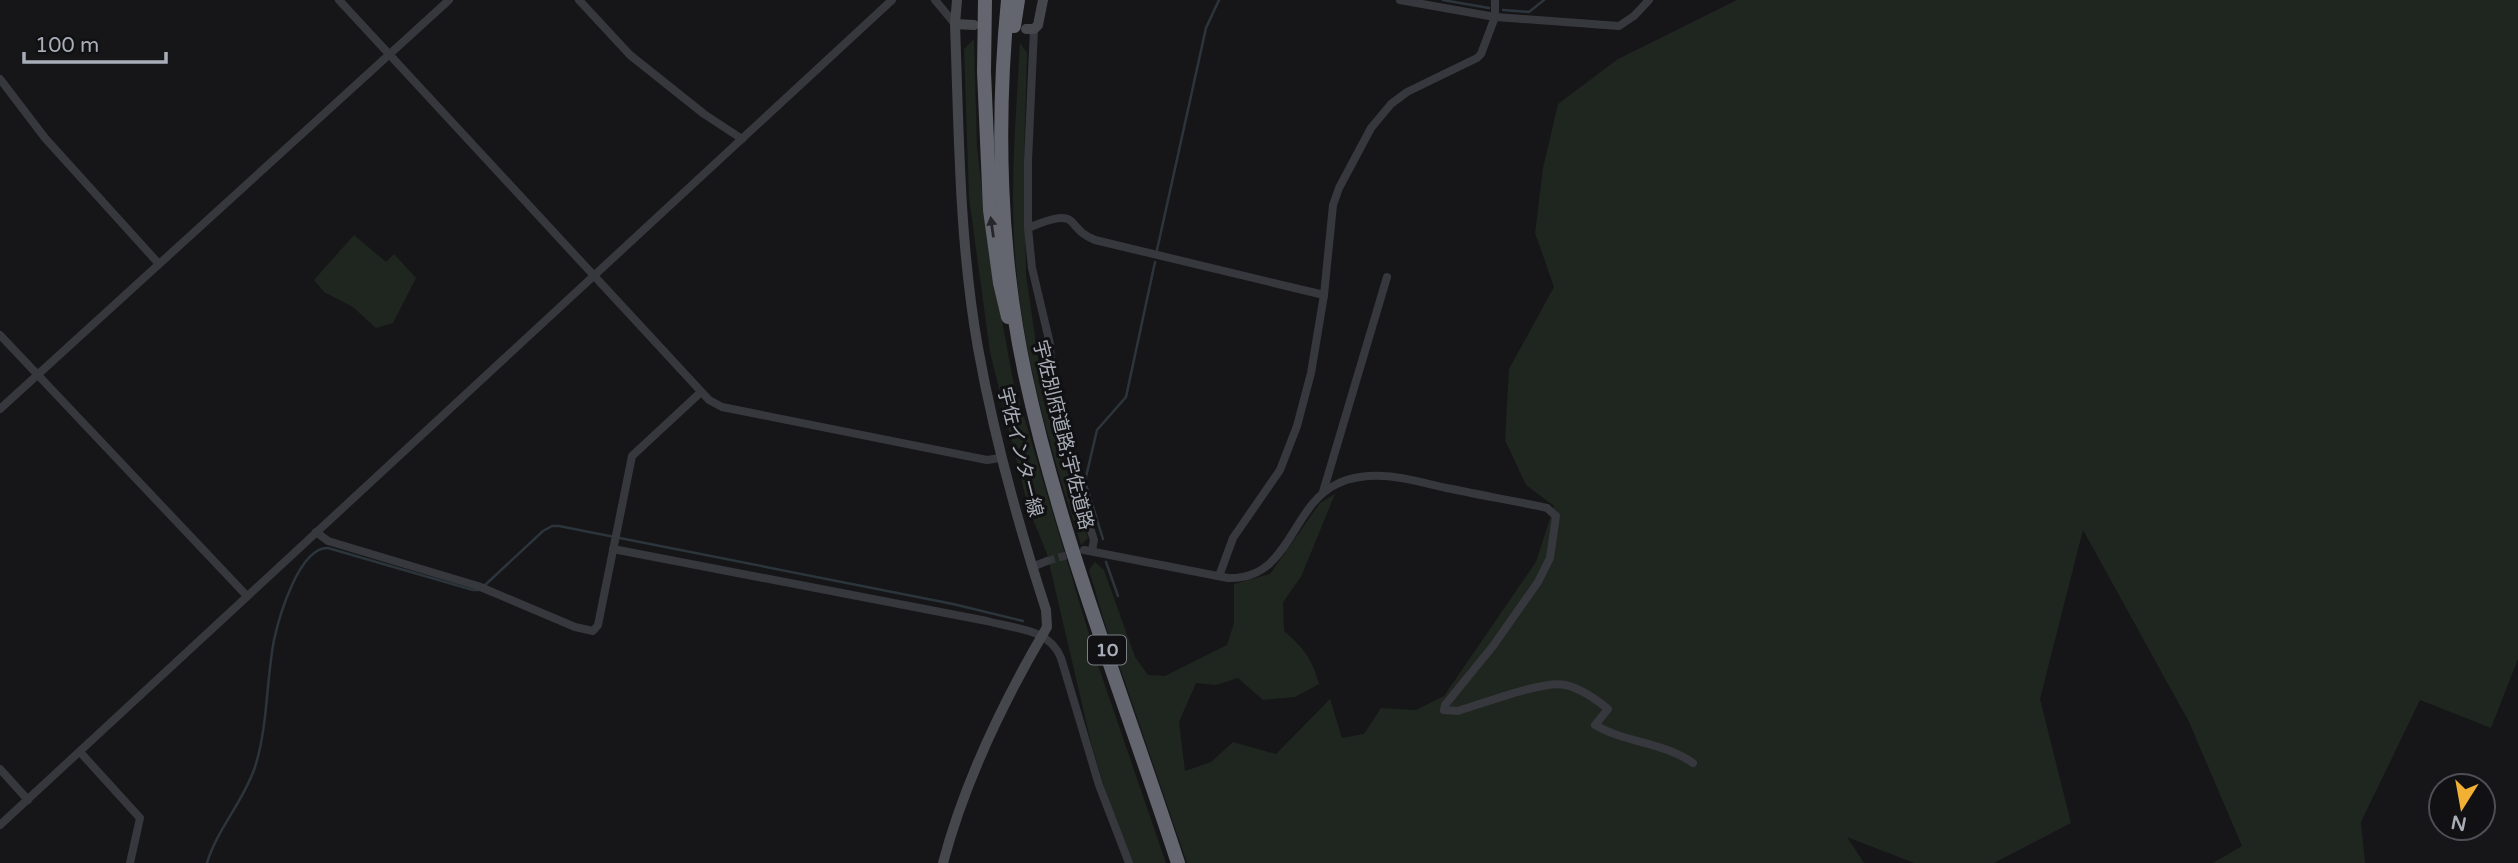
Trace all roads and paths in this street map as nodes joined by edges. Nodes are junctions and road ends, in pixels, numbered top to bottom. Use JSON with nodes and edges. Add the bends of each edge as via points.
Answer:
{"nodes":[{"id":1,"x":340,"y":0,"type":"edge"},
{"id":2,"x":449,"y":0,"type":"edge"},
{"id":3,"x":579,"y":0,"type":"edge"},
{"id":4,"x":892,"y":0,"type":"edge"},
{"id":5,"x":935,"y":0,"type":"edge"},
{"id":6,"x":957,"y":0,"type":"edge"},
{"id":7,"x":985,"y":0,"type":"edge"},
{"id":8,"x":1008,"y":0,"type":"edge"},
{"id":9,"x":1018,"y":0,"type":"edge"},
{"id":10,"x":1042,"y":0,"type":"edge"},
{"id":11,"x":1400,"y":0,"type":"edge"},
{"id":12,"x":1495,"y":0,"type":"edge"},
{"id":13,"x":1648,"y":0,"type":"edge"},
{"id":14,"x":1494,"y":17,"type":"junction"},
{"id":15,"x":954,"y":24,"type":"junction"},
{"id":16,"x":974,"y":25,"type":"dead end"},
{"id":17,"x":1030,"y":29,"type":"joint"},
{"id":18,"x":1005,"y":46,"type":"junction"},
{"id":19,"x":390,"y":54,"type":"junction"},
{"id":20,"x":0,"y":79,"type":"edge"},
{"id":21,"x":742,"y":139,"type":"junction"},
{"id":22,"x":1028,"y":228,"type":"junction"},
{"id":23,"x":159,"y":264,"type":"junction"},
{"id":24,"x":594,"y":276,"type":"junction"},
{"id":25,"x":1387,"y":277,"type":"dead end"},
{"id":26,"x":1324,"y":295,"type":"junction"},
{"id":27,"x":0,"y":335,"type":"edge"},
{"id":28,"x":38,"y":374,"type":"junction"},
{"id":29,"x":701,"y":392,"type":"junction"},
{"id":30,"x":0,"y":409,"type":"edge"},
{"id":31,"x":1040,"y":436,"type":"junction"},
{"id":32,"x":1000,"y":457,"type":"junction"},
{"id":33,"x":1323,"y":492,"type":"junction"},
{"id":34,"x":316,"y":531,"type":"junction"},
{"id":35,"x":613,"y":549,"type":"junction"},
{"id":36,"x":1047,"y":561,"type":"tunnel mouth"},
{"id":37,"x":1032,"y":567,"type":"junction"},
{"id":38,"x":1219,"y":576,"type":"junction"},
{"id":39,"x":247,"y":596,"type":"junction"},
{"id":40,"x":1042,"y":634,"type":"junction"},
{"id":41,"x":80,"y":752,"type":"junction"},
{"id":42,"x":1693,"y":763,"type":"dead end"},
{"id":43,"x":0,"y":769,"type":"edge"},
{"id":44,"x":28,"y":800,"type":"junction"},
{"id":45,"x":0,"y":825,"type":"edge"},
{"id":46,"x":130,"y":863,"type":"edge"},
{"id":47,"x":943,"y":863,"type":"edge"},
{"id":48,"x":1129,"y":863,"type":"edge"},
{"id":49,"x":1178,"y":863,"type":"edge"}],
"edges":[{"from":1,"to":19,"type":"street"},
{"from":2,"to":19,"type":"street"},
{"from":3,"to":21,"type":"street","via":[[630,55]]},
{"from":4,"to":21,"type":"street"},
{"from":5,"to":15,"type":"street"},
{"from":6,"to":15,"type":"main road","name":"宇佐インター線"},
{"from":31,"to":7,"type":"highway","one_way":true,"via":[[1027,404],[1000,283],[990,209]]},
{"from":8,"to":18,"type":"highway","name":"宇佐別府道路;宇佐道路","number":"10"},
{"from":9,"to":18,"type":"highway"},
{"from":10,"to":17,"type":"main road","via":[[1041,20]]},
{"from":11,"to":14,"type":"street"},
{"from":12,"to":14,"type":"street"},
{"from":13,"to":14,"type":"street","via":[[1619,26]]},
{"from":14,"to":26,"type":"street","via":[[1481,54],[1407,93],[1371,128],[1333,205]]},
{"from":15,"to":16,"type":"main road"},
{"from":15,"to":32,"type":"main road","name":"宇佐インター線","via":[[966,254],[978,347]]},
{"from":17,"to":22,"type":"street"},
{"from":18,"to":31,"type":"highway","name":"宇佐別府道路;宇佐道路","number":"10","via":[[1005,218],[1018,334]]},
{"from":19,"to":23,"type":"street"},
{"from":19,"to":24,"type":"street"},
{"from":20,"to":23,"type":"street","via":[[45,138]]},
{"from":21,"to":24,"type":"street"},
{"from":22,"to":26,"type":"street","via":[[1064,218],[1094,240]]},
{"from":22,"to":38,"type":"street","via":[[1032,268],[1050,344],[1053,413],[1094,540],[1088,550]]},
{"from":23,"to":28,"type":"street"},
{"from":24,"to":29,"type":"street"},
{"from":24,"to":34,"type":"street"},
{"from":25,"to":33,"type":"street"},
{"from":26,"to":38,"type":"street","via":[[1304,404],[1287,452],[1270,486],[1233,538]]},
{"from":27,"to":28,"type":"street"},
{"from":28,"to":30,"type":"street"},
{"from":28,"to":39,"type":"street"},
{"from":29,"to":32,"type":"street","via":[[722,407],[986,460]]},
{"from":29,"to":35,"type":"street","via":[[632,456]]},
{"from":31,"to":49,"type":"highway","name":"宇佐別府道路;宇佐道路","number":"10","via":[[1058,505]]},
{"from":32,"to":37,"type":"main road","name":"宇佐インター線"},
{"from":33,"to":38,"type":"street","via":[[1268,565],[1238,578]]},
{"from":33,"to":42,"type":"street","via":[[1349,480],[1385,476],[1547,509],[1556,516],[1556,527],[1550,558],[1538,582],[1444,710],[1458,711],[1564,684],[1608,709],[1595,725]]},
{"from":34,"to":35,"type":"street","via":[[328,541],[478,586],[589,631],[598,626]]},
{"from":34,"to":39,"type":"street"},
{"from":35,"to":40,"type":"street"},
{"from":36,"to":37,"type":"street"},
{"from":37,"to":40,"type":"main road","name":"宇佐インター線","via":[[1046,610],[1047,627]]},
{"from":39,"to":41,"type":"street"},
{"from":40,"to":47,"type":"main road","name":"宇佐インター線","via":[[973,776]]},
{"from":40,"to":48,"type":"street","via":[[1056,645],[1061,658],[1099,785]]},
{"from":41,"to":44,"type":"street"},
{"from":41,"to":46,"type":"street","via":[[140,818]]},
{"from":43,"to":44,"type":"street"},
{"from":44,"to":45,"type":"street"}]}
